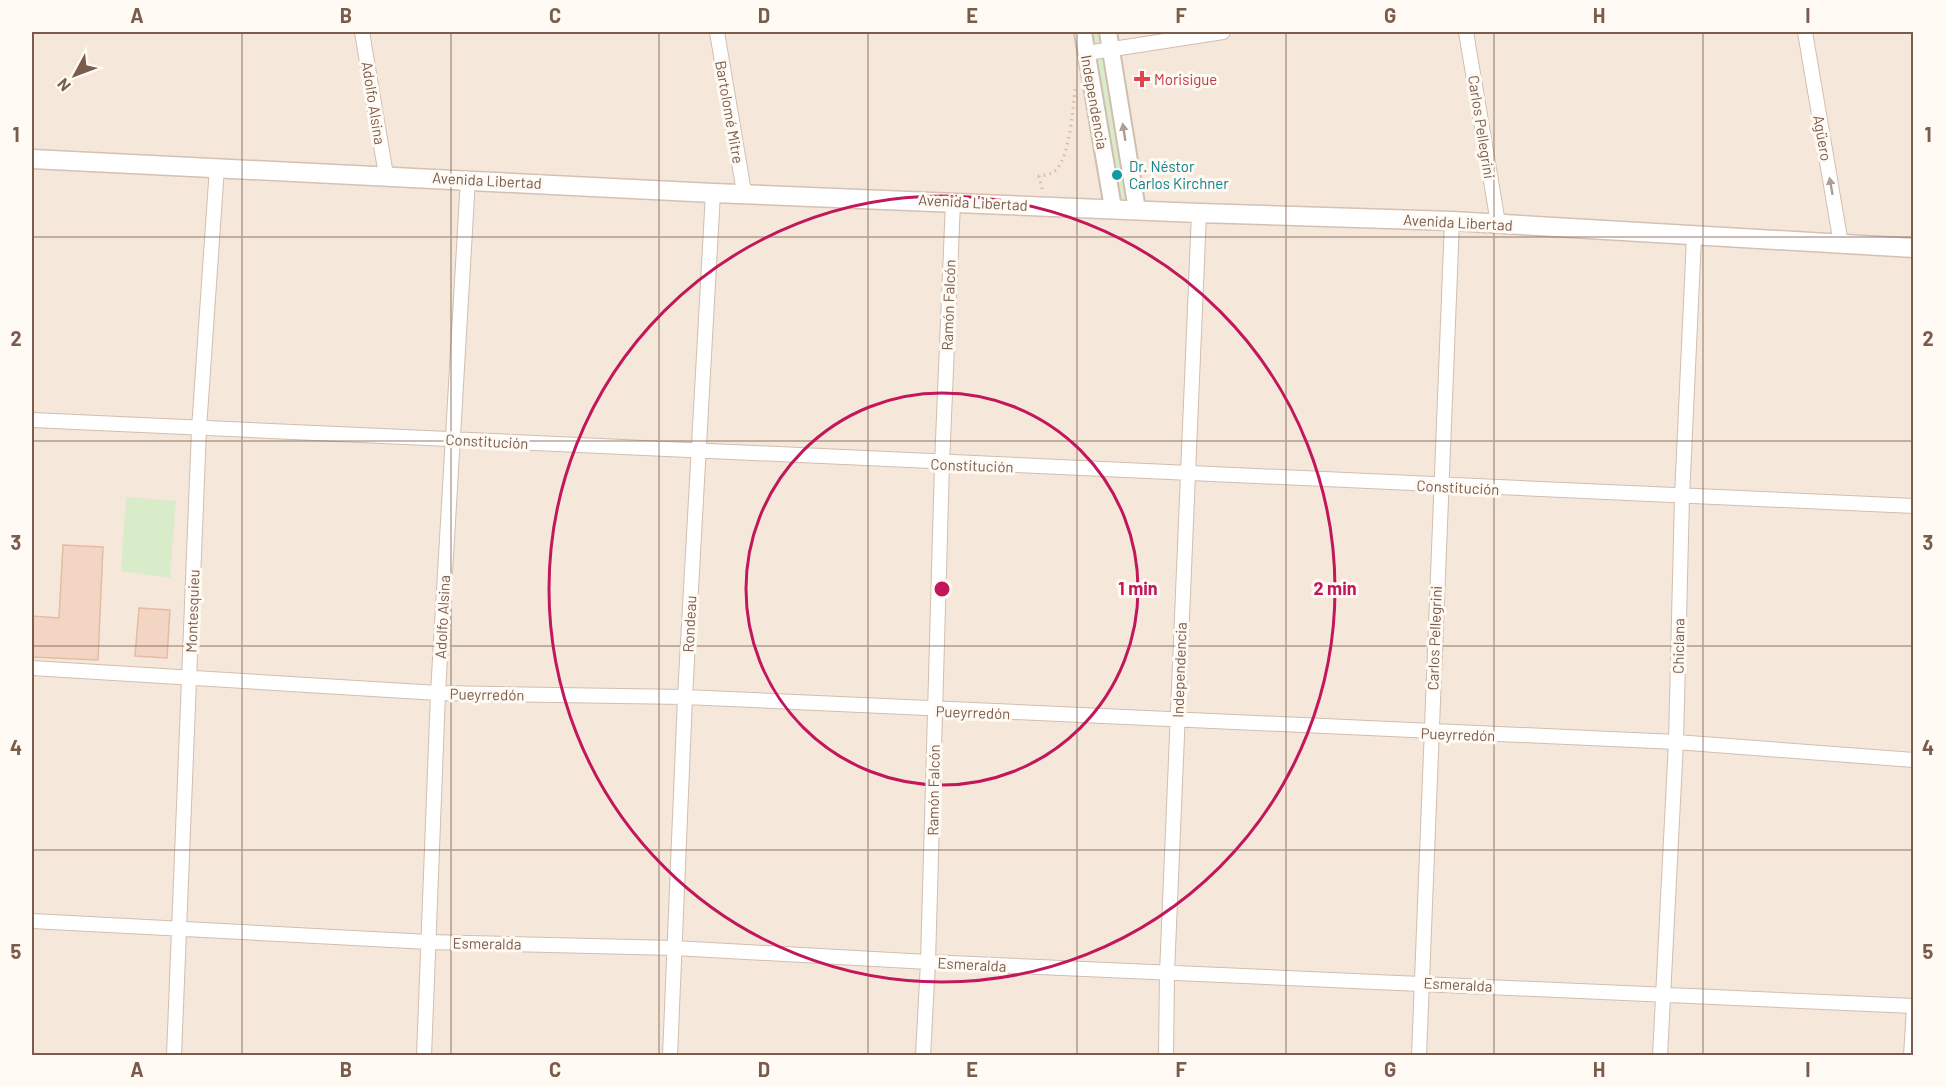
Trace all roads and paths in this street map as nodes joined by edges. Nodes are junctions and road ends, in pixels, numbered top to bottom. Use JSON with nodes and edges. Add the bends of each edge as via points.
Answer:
{"nodes":[{"id":1,"x":362,"y":32,"type":"edge"},
{"id":2,"x":717,"y":32,"type":"edge"},
{"id":3,"x":1083,"y":32,"type":"edge"},
{"id":4,"x":1108,"y":32,"type":"edge"},
{"id":5,"x":1223,"y":32,"type":"edge"},
{"id":6,"x":1466,"y":32,"type":"edge"},
{"id":7,"x":1805,"y":32,"type":"edge"},
{"id":8,"x":1111,"y":49,"type":"junction"},
{"id":9,"x":1087,"y":53,"type":"junction"},
{"id":10,"x":1091,"y":81,"type":"junction"},
{"id":11,"x":32,"y":159,"type":"edge"},
{"id":12,"x":217,"y":167,"type":"junction"},
{"id":13,"x":386,"y":175,"type":"junction"},
{"id":14,"x":468,"y":179,"type":"junction"},
{"id":15,"x":744,"y":192,"type":"junction"},
{"id":16,"x":713,"y":193,"type":"junction"},
{"id":17,"x":953,"y":202,"type":"junction"},
{"id":18,"x":1045,"y":206,"type":"junction"},
{"id":19,"x":1113,"y":208,"type":"junction"},
{"id":20,"x":1137,"y":210,"type":"junction"},
{"id":21,"x":1199,"y":213,"type":"junction"},
{"id":22,"x":1452,"y":220,"type":"junction"},
{"id":23,"x":1498,"y":223,"type":"junction"},
{"id":24,"x":1694,"y":237,"type":"junction"},
{"id":25,"x":1841,"y":244,"type":"junction"},
{"id":26,"x":1914,"y":248,"type":"edge"},
{"id":27,"x":32,"y":420,"type":"edge"},
{"id":28,"x":199,"y":429,"type":"junction"},
{"id":29,"x":451,"y":439,"type":"junction"},
{"id":30,"x":698,"y":452,"type":"junction"},
{"id":31,"x":942,"y":464,"type":"junction"},
{"id":32,"x":1187,"y":474,"type":"junction"},
{"id":33,"x":1440,"y":486,"type":"junction"},
{"id":34,"x":1682,"y":497,"type":"junction"},
{"id":35,"x":1914,"y":506,"type":"edge"},
{"id":36,"x":32,"y":668,"type":"edge"},
{"id":37,"x":189,"y":677,"type":"junction"},
{"id":38,"x":438,"y":693,"type":"junction"},
{"id":39,"x":685,"y":697,"type":"junction"},
{"id":40,"x":935,"y":711,"type":"junction"},
{"id":41,"x":1178,"y":721,"type":"junction"},
{"id":42,"x":1430,"y":733,"type":"junction"},
{"id":43,"x":1676,"y":742,"type":"junction"},
{"id":44,"x":1914,"y":760,"type":"edge"},
{"id":45,"x":32,"y":921,"type":"edge"},
{"id":46,"x":179,"y":928,"type":"junction"},
{"id":47,"x":429,"y":942,"type":"junction"},
{"id":48,"x":674,"y":948,"type":"junction"},
{"id":49,"x":928,"y":962,"type":"junction"},
{"id":50,"x":1167,"y":973,"type":"junction"},
{"id":51,"x":1422,"y":982,"type":"junction"},
{"id":52,"x":1662,"y":997,"type":"junction"},
{"id":53,"x":1914,"y":1007,"type":"edge"},
{"id":54,"x":174,"y":1056,"type":"edge"},
{"id":55,"x":424,"y":1056,"type":"edge"},
{"id":56,"x":670,"y":1056,"type":"edge"},
{"id":57,"x":923,"y":1056,"type":"edge"},
{"id":58,"x":1166,"y":1056,"type":"edge"},
{"id":59,"x":1419,"y":1056,"type":"edge"},
{"id":60,"x":1660,"y":1056,"type":"edge"},
{"id":61,"x":1911,"y":1056,"type":"edge"}],
"edges":[{"from":1,"to":13,"type":"street","name":"Adolfo Alsina"},
{"from":2,"to":15,"type":"street","name":"Bartolomé Mitre"},
{"from":3,"to":9,"type":"street","name":"Independencia"},
{"from":4,"to":8,"type":"street","name":"Independencia"},
{"from":5,"to":8,"type":"street"},
{"from":6,"to":23,"type":"street","name":"Carlos Pellegrini"},
{"from":25,"to":7,"type":"street","name":"Agüero","one_way":true},
{"from":8,"to":9,"type":"street"},
{"from":20,"to":8,"type":"street","name":"Independencia","one_way":true},
{"from":9,"to":10,"type":"street","name":"Independencia"},
{"from":10,"to":18,"type":"path","via":[[1075,85],[1068,139],[1057,170],[1040,176]]},
{"from":10,"to":19,"type":"street","name":"Independencia"},
{"from":11,"to":12,"type":"main road","name":"Avenida Libertad"},
{"from":12,"to":13,"type":"main road","name":"Avenida Libertad"},
{"from":12,"to":28,"type":"street","name":"Montesquieu"},
{"from":13,"to":14,"type":"main road","name":"Avenida Libertad"},
{"from":14,"to":16,"type":"main road","name":"Avenida Libertad"},
{"from":14,"to":29,"type":"street","name":"Adolfo Alsina"},
{"from":15,"to":16,"type":"main road","name":"Avenida Libertad"},
{"from":15,"to":17,"type":"main road","name":"Avenida Libertad"},
{"from":16,"to":30,"type":"street","name":"Rondeau"},
{"from":17,"to":18,"type":"main road","name":"Avenida Libertad"},
{"from":17,"to":31,"type":"street","name":"Ramón Falcón"},
{"from":18,"to":19,"type":"main road","name":"Avenida Libertad"},
{"from":19,"to":20,"type":"main road","name":"Avenida Libertad"},
{"from":20,"to":21,"type":"main road","name":"Avenida Libertad"},
{"from":21,"to":22,"type":"main road","name":"Avenida Libertad"},
{"from":21,"to":32,"type":"street","name":"Independencia"},
{"from":22,"to":23,"type":"main road","name":"Avenida Libertad"},
{"from":22,"to":33,"type":"street","name":"Carlos Pellegrini"},
{"from":23,"to":24,"type":"main road","name":"Avenida Libertad"},
{"from":24,"to":25,"type":"main road","name":"Avenida Libertad"},
{"from":24,"to":34,"type":"street","name":"Chiclana"},
{"from":25,"to":26,"type":"main road","name":"Avenida Libertad"},
{"from":27,"to":28,"type":"street","name":"Constitución"},
{"from":28,"to":29,"type":"street","name":"Constitución"},
{"from":28,"to":37,"type":"street","name":"Montesquieu"},
{"from":29,"to":30,"type":"street","name":"Constitución"},
{"from":29,"to":38,"type":"street","name":"Adolfo Alsina"},
{"from":30,"to":31,"type":"street","name":"Constitución"},
{"from":30,"to":39,"type":"street","name":"Rondeau"},
{"from":31,"to":32,"type":"street","name":"Constitución"},
{"from":31,"to":40,"type":"street","name":"Ramón Falcón"},
{"from":32,"to":33,"type":"street","name":"Constitución"},
{"from":32,"to":41,"type":"street","name":"Independencia"},
{"from":33,"to":34,"type":"street","name":"Constitución"},
{"from":33,"to":42,"type":"street","name":"Carlos Pellegrini"},
{"from":34,"to":35,"type":"street","name":"Constitución"},
{"from":34,"to":43,"type":"street","name":"Chiclana"},
{"from":36,"to":37,"type":"street","name":"Pueyrredón"},
{"from":37,"to":38,"type":"street","name":"Pueyrredón"},
{"from":37,"to":46,"type":"street","name":"Montesquieu"},
{"from":38,"to":39,"type":"street","name":"Pueyrredón"},
{"from":38,"to":47,"type":"street","name":"Adolfo Alsina"},
{"from":39,"to":40,"type":"street","name":"Pueyrredón"},
{"from":39,"to":48,"type":"street","name":"Rondeau"},
{"from":40,"to":41,"type":"street","name":"Pueyrredón"},
{"from":40,"to":49,"type":"street","name":"Ramón Falcón"},
{"from":41,"to":42,"type":"street","name":"Pueyrredón"},
{"from":41,"to":50,"type":"street","name":"Independencia"},
{"from":42,"to":43,"type":"street","name":"Pueyrredón"},
{"from":42,"to":51,"type":"street","name":"Carlos Pellegrini"},
{"from":43,"to":44,"type":"street","name":"Pueyrredón"},
{"from":43,"to":52,"type":"street","name":"Chiclana"},
{"from":45,"to":46,"type":"street","name":"Esmeralda"},
{"from":46,"to":47,"type":"street","name":"Esmeralda"},
{"from":46,"to":54,"type":"street","name":"Montesquieu"},
{"from":47,"to":48,"type":"street","name":"Esmeralda"},
{"from":47,"to":55,"type":"street","name":"Adolfo Alsina"},
{"from":48,"to":49,"type":"street","name":"Esmeralda"},
{"from":48,"to":56,"type":"street","name":"Rondeau"},
{"from":49,"to":50,"type":"street","name":"Esmeralda"},
{"from":49,"to":57,"type":"street","name":"Ramón Falcón"},
{"from":50,"to":51,"type":"street","name":"Esmeralda"},
{"from":50,"to":58,"type":"street","name":"Independencia"},
{"from":51,"to":52,"type":"street","name":"Esmeralda"},
{"from":51,"to":59,"type":"street","name":"Carlos Pellegrini"},
{"from":52,"to":53,"type":"street","name":"Esmeralda"},
{"from":52,"to":60,"type":"street","name":"Chiclana"},
{"from":53,"to":61,"type":"street"}]}
